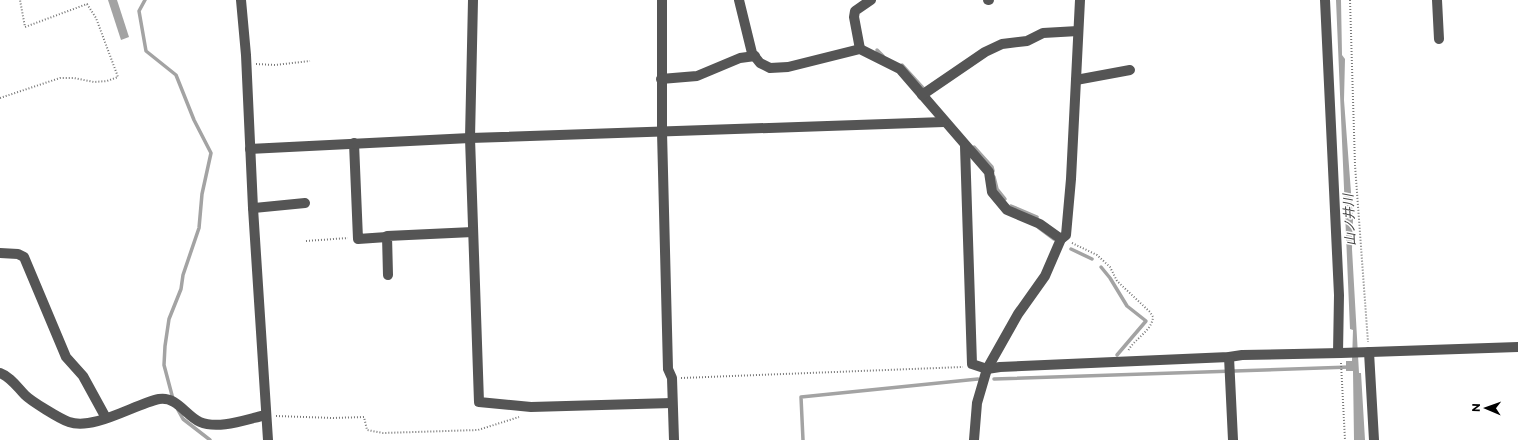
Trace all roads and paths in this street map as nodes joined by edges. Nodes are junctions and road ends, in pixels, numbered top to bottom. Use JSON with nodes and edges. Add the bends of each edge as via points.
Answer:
{"nodes":[{"id":1,"x":20,"y":0,"type":"edge"},
{"id":2,"x":241,"y":0,"type":"edge"},
{"id":3,"x":473,"y":0,"type":"edge"},
{"id":4,"x":662,"y":0,"type":"edge"},
{"id":5,"x":739,"y":0,"type":"edge"},
{"id":6,"x":871,"y":0,"type":"edge"},
{"id":7,"x":1080,"y":0,"type":"edge"},
{"id":8,"x":1325,"y":0,"type":"edge"},
{"id":9,"x":1350,"y":0,"type":"edge"},
{"id":10,"x":1437,"y":0,"type":"edge"},
{"id":11,"x":1078,"y":31,"type":"junction"},
{"id":12,"x":1439,"y":39,"type":"dead end"},
{"id":13,"x":860,"y":49,"type":"junction"},
{"id":14,"x":755,"y":56,"type":"junction"},
{"id":15,"x":310,"y":61,"type":"dead end"},
{"id":16,"x":246,"y":64,"type":"junction"},
{"id":17,"x":1130,"y":70,"type":"dead end"},
{"id":18,"x":661,"y":79,"type":"junction"},
{"id":19,"x":1076,"y":80,"type":"junction"},
{"id":20,"x":922,"y":95,"type":"junction"},
{"id":21,"x":0,"y":98,"type":"edge"},
{"id":22,"x":944,"y":122,"type":"junction"},
{"id":23,"x":662,"y":132,"type":"junction"},
{"id":24,"x":470,"y":138,"type":"junction"},
{"id":25,"x":354,"y":143,"type":"junction"},
{"id":26,"x":965,"y":146,"type":"junction"},
{"id":27,"x":250,"y":149,"type":"junction"},
{"id":28,"x":305,"y":203,"type":"dead end"},
{"id":29,"x":253,"y":208,"type":"junction"},
{"id":30,"x":474,"y":232,"type":"junction"},
{"id":31,"x":387,"y":237,"type":"junction"},
{"id":32,"x":358,"y":238,"type":"junction"},
{"id":33,"x":1061,"y":238,"type":"junction"},
{"id":34,"x":306,"y":241,"type":"dead end"},
{"id":35,"x":0,"y":253,"type":"edge"},
{"id":36,"x":388,"y":275,"type":"dead end"},
{"id":37,"x":1518,"y":347,"type":"edge"},
{"id":38,"x":1369,"y":352,"type":"junction"},
{"id":39,"x":1340,"y":353,"type":"junction"},
{"id":40,"x":1229,"y":357,"type":"junction"},
{"id":41,"x":1124,"y":362,"type":"junction"},
{"id":42,"x":972,"y":364,"type":"junction"},
{"id":43,"x":987,"y":369,"type":"junction"},
{"id":44,"x":0,"y":372,"type":"edge"},
{"id":45,"x":672,"y":378,"type":"junction"},
{"id":46,"x":672,"y":403,"type":"junction"},
{"id":47,"x":266,"y":415,"type":"junction"},
{"id":48,"x":521,"y":416,"type":"dead end"},
{"id":49,"x":106,"y":418,"type":"junction"},
{"id":50,"x":268,"y":440,"type":"edge"},
{"id":51,"x":674,"y":440,"type":"edge"},
{"id":52,"x":974,"y":440,"type":"edge"},
{"id":53,"x":1233,"y":440,"type":"edge"},
{"id":54,"x":1345,"y":440,"type":"edge"},
{"id":55,"x":1374,"y":440,"type":"edge"}],
"edges":[{"from":1,"to":21,"type":"path","via":[[25,27],[87,4],[96,18],[118,77],[94,82],[60,78]]},
{"from":2,"to":16,"type":"street"},
{"from":3,"to":24,"type":"street"},
{"from":4,"to":18,"type":"street"},
{"from":5,"to":14,"type":"street"},
{"from":6,"to":13,"type":"street","via":[[855,11]]},
{"from":7,"to":11,"type":"street"},
{"from":8,"to":39,"type":"street"},
{"from":9,"to":38,"type":"path","via":[[1355,165],[1363,299]]},
{"from":10,"to":12,"type":"street"},
{"from":11,"to":19,"type":"street"},
{"from":11,"to":20,"type":"street","via":[[1043,32],[1027,41],[1002,44]]},
{"from":13,"to":14,"type":"street","via":[[788,67],[770,68],[760,63]]},
{"from":13,"to":20,"type":"street","via":[[900,69]]},
{"from":14,"to":18,"type":"street","via":[[740,58],[697,76]]},
{"from":15,"to":16,"type":"path","via":[[275,65]]},
{"from":16,"to":27,"type":"street"},
{"from":17,"to":19,"type":"street"},
{"from":18,"to":23,"type":"street"},
{"from":19,"to":33,"type":"street","via":[[1066,235]]},
{"from":20,"to":22,"type":"street"},
{"from":22,"to":23,"type":"street"},
{"from":22,"to":26,"type":"street"},
{"from":23,"to":24,"type":"street"},
{"from":23,"to":45,"type":"street","via":[[668,369]]},
{"from":24,"to":25,"type":"street"},
{"from":24,"to":30,"type":"street"},
{"from":25,"to":27,"type":"street"},
{"from":25,"to":32,"type":"street"},
{"from":26,"to":33,"type":"street","via":[[988,172],[992,192],[1007,210],[1040,224]]},
{"from":26,"to":42,"type":"street"},
{"from":27,"to":29,"type":"street"},
{"from":28,"to":29,"type":"street"},
{"from":29,"to":47,"type":"street"},
{"from":30,"to":31,"type":"street"},
{"from":30,"to":46,"type":"street","via":[[479,402],[531,407]]},
{"from":31,"to":32,"type":"street"},
{"from":31,"to":36,"type":"street"},
{"from":32,"to":34,"type":"path"},
{"from":33,"to":41,"type":"path","via":[[1097,255],[1110,267],[1117,281],[1153,317],[1150,325],[1131,346]]},
{"from":33,"to":43,"type":"street","via":[[1045,276],[1018,314]]},
{"from":35,"to":49,"type":"street","via":[[24,257],[66,357],[83,376]]},
{"from":37,"to":38,"type":"street"},
{"from":38,"to":39,"type":"street"},
{"from":38,"to":55,"type":"street"},
{"from":39,"to":40,"type":"street"},
{"from":39,"to":54,"type":"path"},
{"from":40,"to":41,"type":"street"},
{"from":40,"to":53,"type":"street"},
{"from":41,"to":43,"type":"street"},
{"from":42,"to":43,"type":"street"},
{"from":42,"to":45,"type":"path","via":[[968,367]]},
{"from":43,"to":52,"type":"street","via":[[977,403]]},
{"from":44,"to":49,"type":"street","via":[[26,396],[69,422],[84,424]]},
{"from":45,"to":46,"type":"street"},
{"from":46,"to":51,"type":"street"},
{"from":47,"to":48,"type":"path","via":[[364,417],[367,430],[383,433],[478,430]]},
{"from":47,"to":49,"type":"street","via":[[220,424],[201,422],[180,405],[160,399]]},
{"from":47,"to":50,"type":"street"}]}
